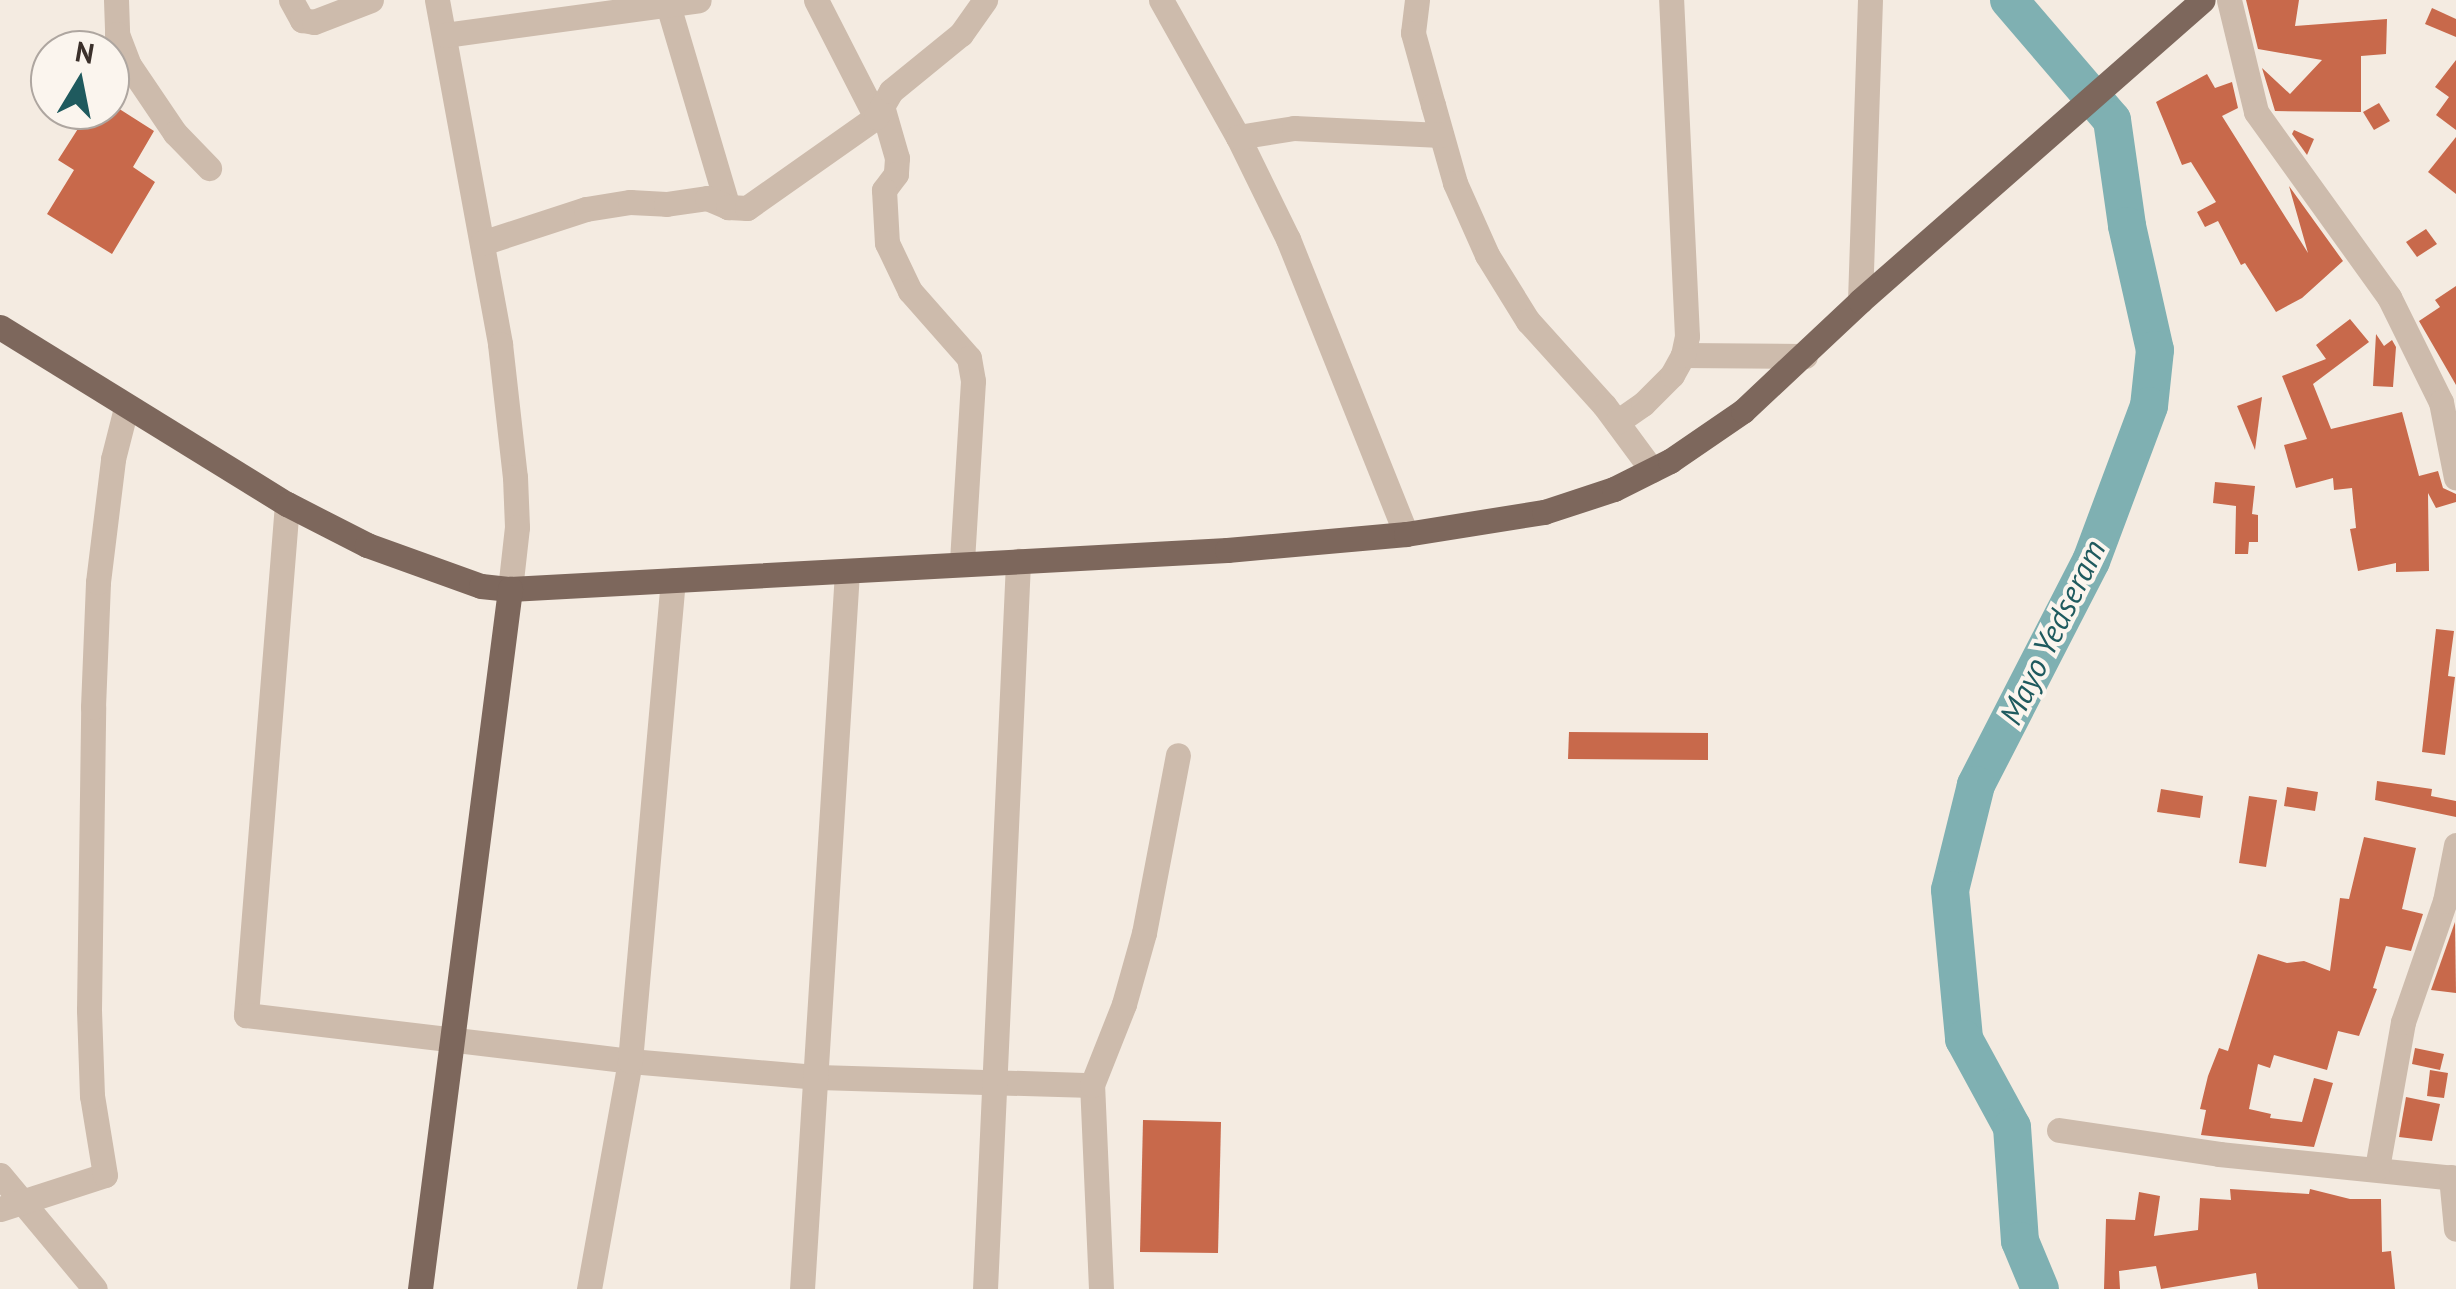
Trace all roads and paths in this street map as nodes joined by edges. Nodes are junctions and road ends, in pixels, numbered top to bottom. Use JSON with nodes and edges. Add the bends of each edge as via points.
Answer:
{"nodes":[{"id":1,"x":116,"y":0,"type":"edge"},
{"id":2,"x":290,"y":0,"type":"edge"},
{"id":3,"x":370,"y":0,"type":"edge"},
{"id":4,"x":437,"y":0,"type":"edge"},
{"id":5,"x":699,"y":0,"type":"edge"},
{"id":6,"x":816,"y":0,"type":"edge"},
{"id":7,"x":984,"y":0,"type":"edge"},
{"id":8,"x":1160,"y":0,"type":"edge"},
{"id":9,"x":1417,"y":0,"type":"edge"},
{"id":10,"x":1671,"y":0,"type":"edge"},
{"id":11,"x":1870,"y":0,"type":"edge"},
{"id":12,"x":2203,"y":0,"type":"edge"},
{"id":13,"x":2228,"y":0,"type":"edge"},
{"id":14,"x":668,"y":5,"type":"junction"},
{"id":15,"x":446,"y":35,"type":"junction"},
{"id":16,"x":879,"y":112,"type":"junction"},
{"id":17,"x":1441,"y":136,"type":"junction"},
{"id":18,"x":1238,"y":137,"type":"junction"},
{"id":19,"x":209,"y":168,"type":"dead end"},
{"id":20,"x":728,"y":208,"type":"junction"},
{"id":21,"x":482,"y":243,"type":"junction"},
{"id":22,"x":1860,"y":302,"type":"junction"},
{"id":23,"x":0,"y":326,"type":"edge"},
{"id":24,"x":1683,"y":355,"type":"junction"},
{"id":25,"x":1805,"y":356,"type":"junction"},
{"id":26,"x":2449,"y":407,"type":"edge"},
{"id":27,"x":126,"y":408,"type":"junction"},
{"id":28,"x":1617,"y":422,"type":"junction"},
{"id":29,"x":1652,"y":470,"type":"junction"},
{"id":30,"x":2456,"y":478,"type":"edge"},
{"id":31,"x":288,"y":504,"type":"junction"},
{"id":32,"x":1406,"y":534,"type":"junction"},
{"id":33,"x":1018,"y":561,"type":"junction"},
{"id":34,"x":962,"y":563,"type":"junction"},
{"id":35,"x":847,"y":570,"type":"junction"},
{"id":36,"x":672,"y":580,"type":"junction"},
{"id":37,"x":510,"y":589,"type":"junction"},
{"id":38,"x":1178,"y":755,"type":"dead end"},
{"id":39,"x":2456,"y":844,"type":"edge"},
{"id":40,"x":2451,"y":902,"type":"edge"},
{"id":41,"x":448,"y":1040,"type":"junction"},
{"id":42,"x":630,"y":1062,"type":"junction"},
{"id":43,"x":818,"y":1077,"type":"junction"},
{"id":44,"x":993,"y":1082,"type":"junction"},
{"id":45,"x":1092,"y":1085,"type":"junction"},
{"id":46,"x":2059,"y":1130,"type":"dead end"},
{"id":47,"x":2377,"y":1168,"type":"junction"},
{"id":48,"x":0,"y":1175,"type":"edge"},
{"id":49,"x":2454,"y":1177,"type":"edge"},
{"id":50,"x":12,"y":1206,"type":"edge"},
{"id":51,"x":2456,"y":1228,"type":"edge"},
{"id":52,"x":95,"y":1289,"type":"edge"},
{"id":53,"x":420,"y":1289,"type":"edge"},
{"id":54,"x":589,"y":1289,"type":"edge"},
{"id":55,"x":802,"y":1289,"type":"edge"},
{"id":56,"x":984,"y":1289,"type":"edge"},
{"id":57,"x":1100,"y":1289,"type":"edge"}],
"edges":[{"from":1,"to":19,"type":"street","via":[[117,34],[130,65],[175,132]]},
{"from":2,"to":3,"type":"street","via":[[302,20],[314,22]]},
{"from":4,"to":15,"type":"street"},
{"from":5,"to":14,"type":"street"},
{"from":6,"to":16,"type":"street"},
{"from":7,"to":16,"type":"street","via":[[961,34],[891,91]]},
{"from":8,"to":18,"type":"street"},
{"from":9,"to":17,"type":"street","via":[[1413,33]]},
{"from":10,"to":24,"type":"street","via":[[1688,289]]},
{"from":11,"to":22,"type":"street"},
{"from":12,"to":22,"type":"main road"},
{"from":13,"to":26,"type":"street","via":[[2256,112],[2389,298]]},
{"from":14,"to":15,"type":"street"},
{"from":14,"to":20,"type":"street"},
{"from":15,"to":21,"type":"street"},
{"from":16,"to":20,"type":"street","via":[[748,208]]},
{"from":16,"to":34,"type":"street","via":[[897,158],[896,174],[884,190],[888,243],[910,291],[968,358]]},
{"from":17,"to":18,"type":"street","via":[[1294,128]]},
{"from":17,"to":28,"type":"street","via":[[1487,255],[1528,320]]},
{"from":18,"to":32,"type":"street","via":[[1328,332]]},
{"from":20,"to":21,"type":"street","via":[[707,198],[630,202],[586,209]]},
{"from":21,"to":37,"type":"street","via":[[515,476]]},
{"from":22,"to":25,"type":"main road"},
{"from":23,"to":27,"type":"main road"},
{"from":24,"to":25,"type":"street"},
{"from":24,"to":28,"type":"street","via":[[1652,394]]},
{"from":25,"to":29,"type":"main road","via":[[1744,411]]},
{"from":26,"to":30,"type":"street"},
{"from":27,"to":31,"type":"main road"},
{"from":27,"to":50,"type":"street","via":[[98,582],[93,707],[89,1010],[92,1096],[106,1176]]},
{"from":28,"to":29,"type":"street"},
{"from":29,"to":32,"type":"main road","via":[[1544,512]]},
{"from":31,"to":37,"type":"main road","via":[[382,551],[481,586]]},
{"from":31,"to":41,"type":"street","via":[[246,1015]]},
{"from":32,"to":33,"type":"main road"},
{"from":33,"to":34,"type":"main road"},
{"from":33,"to":44,"type":"street"},
{"from":34,"to":35,"type":"main road"},
{"from":35,"to":36,"type":"main road"},
{"from":35,"to":43,"type":"street"},
{"from":36,"to":37,"type":"main road"},
{"from":36,"to":42,"type":"street"},
{"from":37,"to":41,"type":"main road"},
{"from":38,"to":45,"type":"street","via":[[1144,933]]},
{"from":39,"to":40,"type":"street"},
{"from":40,"to":47,"type":"street","via":[[2404,1022]]},
{"from":41,"to":42,"type":"street"},
{"from":41,"to":53,"type":"main road"},
{"from":42,"to":43,"type":"street"},
{"from":42,"to":54,"type":"street"},
{"from":43,"to":44,"type":"street"},
{"from":43,"to":55,"type":"street"},
{"from":44,"to":45,"type":"street"},
{"from":44,"to":56,"type":"street"},
{"from":45,"to":57,"type":"street"},
{"from":46,"to":47,"type":"street"},
{"from":47,"to":49,"type":"street"},
{"from":48,"to":50,"type":"street"},
{"from":49,"to":51,"type":"street"},
{"from":50,"to":52,"type":"street"}]}
